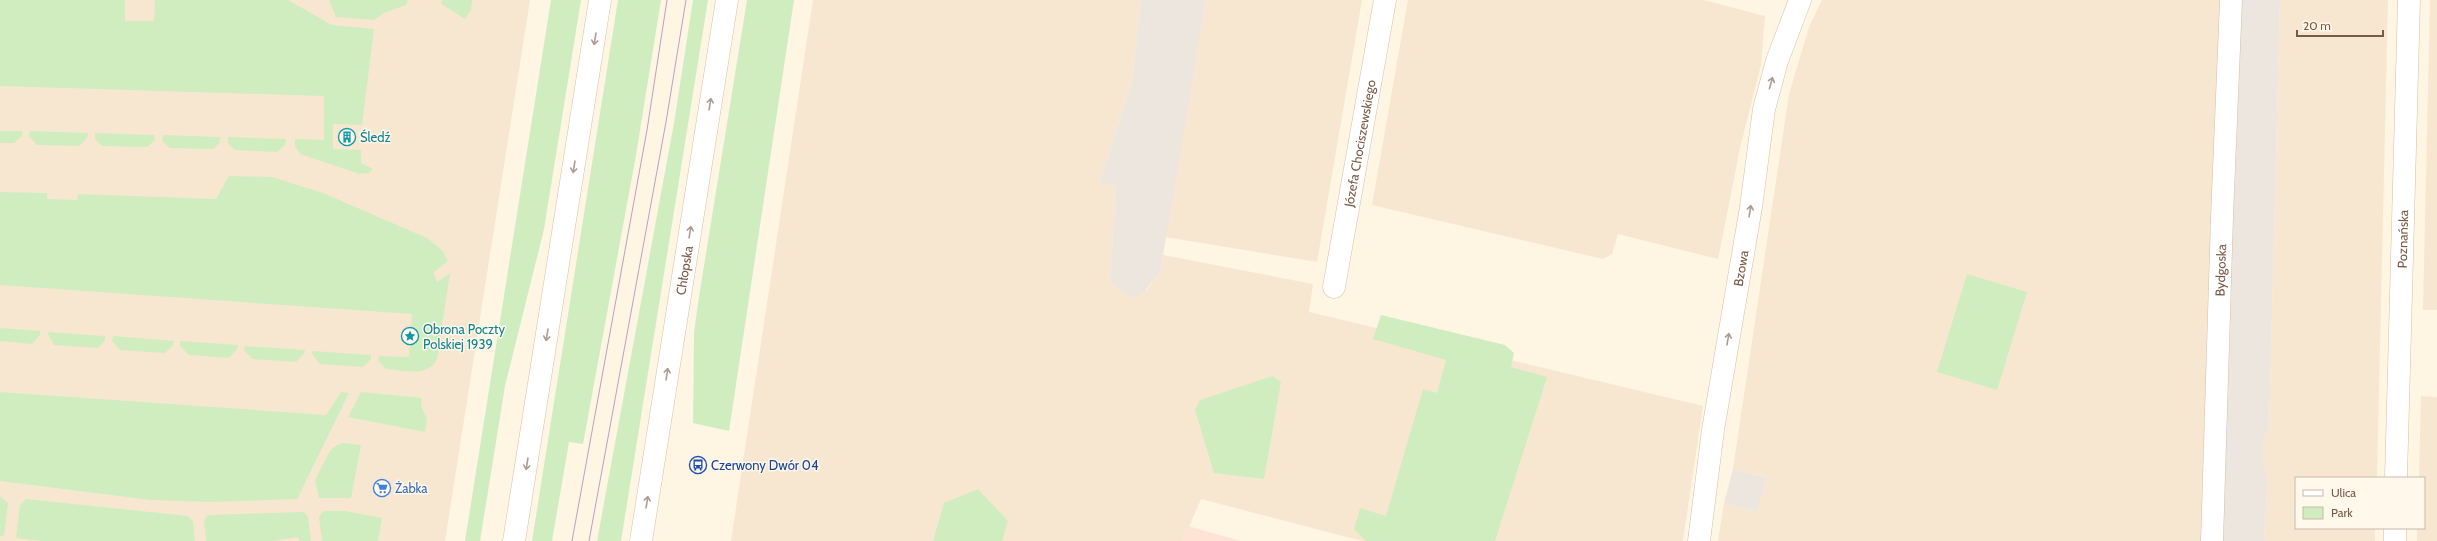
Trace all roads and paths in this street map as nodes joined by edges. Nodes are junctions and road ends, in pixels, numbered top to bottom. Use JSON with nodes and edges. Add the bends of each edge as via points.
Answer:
{"nodes":[{"id":1,"x":600,"y":0,"type":"edge"},
{"id":2,"x":727,"y":0,"type":"edge"},
{"id":3,"x":1385,"y":0,"type":"edge"},
{"id":4,"x":1800,"y":0,"type":"edge"},
{"id":5,"x":2231,"y":0,"type":"edge"},
{"id":6,"x":2409,"y":0,"type":"edge"},
{"id":7,"x":1334,"y":287,"type":"dead end"},
{"id":8,"x":2396,"y":477,"type":"edge"},
{"id":9,"x":2395,"y":529,"type":"edge"},
{"id":10,"x":514,"y":541,"type":"edge"},
{"id":11,"x":641,"y":541,"type":"edge"},
{"id":12,"x":1699,"y":541,"type":"edge"},
{"id":13,"x":2212,"y":541,"type":"edge"},
{"id":14,"x":2395,"y":541,"type":"edge"}],
"edges":[{"from":1,"to":10,"type":"street","one_way":true},
{"from":11,"to":2,"type":"street","name":"Chłopska","one_way":true},
{"from":3,"to":7,"type":"street","name":"Józefa Chociszewskiego"},
{"from":12,"to":4,"type":"street","name":"Bzowa","one_way":true,"via":[[1764,109],[1777,61]]},
{"from":5,"to":13,"type":"street","name":"Bydgoska"},
{"from":6,"to":8,"type":"street","name":"Poznańska"},
{"from":9,"to":14,"type":"street"}]}
